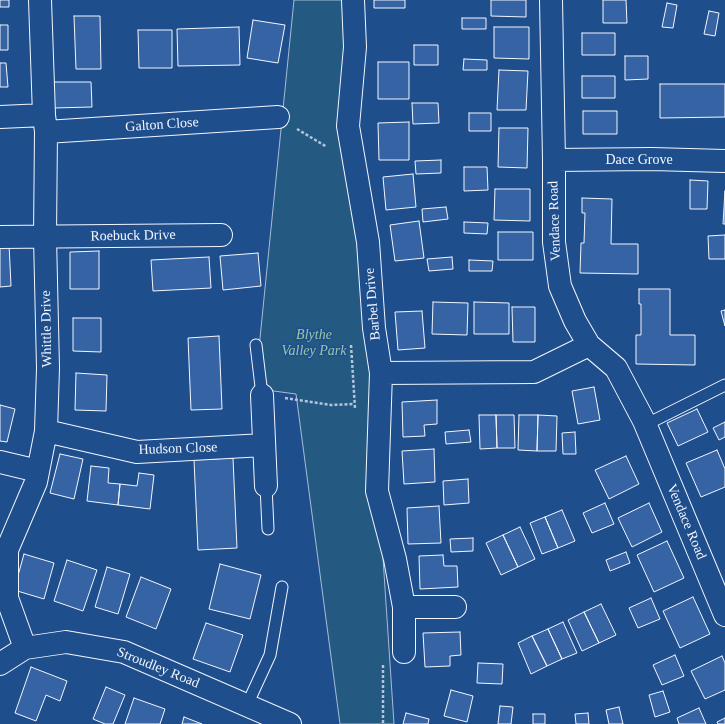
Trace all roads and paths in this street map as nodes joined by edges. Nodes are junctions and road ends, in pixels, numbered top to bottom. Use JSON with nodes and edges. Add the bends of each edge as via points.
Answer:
{"nodes":[{"id":1,"x":40,"y":0,"type":"edge"},
{"id":2,"x":353,"y":0,"type":"edge"},
{"id":3,"x":551,"y":0,"type":"edge"},
{"id":4,"x":0,"y":117,"type":"edge"},
{"id":5,"x":278,"y":117,"type":"joint"},
{"id":6,"x":45,"y":124,"type":"junction"},
{"id":7,"x":331,"y":149,"type":"dead end"},
{"id":8,"x":554,"y":160,"type":"junction"},
{"id":9,"x":725,"y":161,"type":"edge"},
{"id":10,"x":221,"y":235,"type":"dead end"},
{"id":11,"x":0,"y":237,"type":"edge"},
{"id":12,"x":45,"y":237,"type":"junction"},
{"id":13,"x":256,"y":345,"type":"dead end"},
{"id":14,"x":589,"y":345,"type":"junction"},
{"id":15,"x":381,"y":373,"type":"junction"},
{"id":16,"x":725,"y":385,"type":"edge"},
{"id":17,"x":262,"y":395,"type":"junction"},
{"id":18,"x":354,"y":404,"type":"dead end"},
{"id":19,"x":645,"y":425,"type":"junction"},
{"id":20,"x":46,"y":431,"type":"junction"},
{"id":21,"x":264,"y":445,"type":"junction"},
{"id":22,"x":0,"y":462,"type":"edge"},
{"id":23,"x":38,"y":471,"type":"junction"},
{"id":24,"x":266,"y":486,"type":"joint"},
{"id":25,"x":268,"y":529,"type":"dead end"},
{"id":26,"x":282,"y":587,"type":"dead end"},
{"id":27,"x":455,"y":606,"type":"dead end"},
{"id":28,"x":404,"y":607,"type":"junction"},
{"id":29,"x":725,"y":614,"type":"edge"},
{"id":30,"x":25,"y":648,"type":"junction"},
{"id":31,"x":404,"y":652,"type":"dead end"},
{"id":32,"x":0,"y":664,"type":"edge"},
{"id":33,"x":247,"y":705,"type":"junction"},
{"id":34,"x":290,"y":724,"type":"edge"}],
"edges":[{"from":1,"to":6,"type":"street","name":"Whittle Drive"},
{"from":2,"to":15,"type":"street","name":"Barbel Drive","via":[[355,47],[348,126],[368,242],[374,328]]},
{"from":3,"to":8,"type":"street","name":"Vendace Road"},
{"from":4,"to":6,"type":"street","name":"Galton Close"},
{"from":5,"to":6,"type":"street","name":"Galton Close"},
{"from":5,"to":7,"type":"path"},
{"from":6,"to":12,"type":"street","name":"Whittle Drive"},
{"from":8,"to":9,"type":"street","name":"Dace Grove"},
{"from":8,"to":14,"type":"street","name":"Vendace Road","via":[[554,242],[560,286]]},
{"from":10,"to":12,"type":"street","name":"Roebuck Drive"},
{"from":11,"to":12,"type":"street","name":"Roebuck Drive"},
{"from":12,"to":20,"type":"street","name":"Whittle Drive","via":[[48,368]]},
{"from":13,"to":17,"type":"lane"},
{"from":14,"to":15,"type":"street","via":[[534,372]]},
{"from":14,"to":19,"type":"street","name":"Vendace Road","via":[[616,368]]},
{"from":15,"to":28,"type":"street","name":"Barbel Drive","via":[[377,491],[395,559]]},
{"from":16,"to":19,"type":"lane"},
{"from":17,"to":18,"type":"path","via":[[331,405]]},
{"from":17,"to":21,"type":"street"},
{"from":19,"to":29,"type":"street","name":"Vendace Road"},
{"from":20,"to":21,"type":"street","name":"Hudson Close","via":[[137,452]]},
{"from":20,"to":23,"type":"street","name":"Whittle Drive"},
{"from":21,"to":24,"type":"street"},
{"from":22,"to":23,"type":"street"},
{"from":23,"to":30,"type":"street","name":"Whittle Drive","via":[[36,482],[7,550],[7,598]]},
{"from":24,"to":25,"type":"lane"},
{"from":26,"to":33,"type":"lane","via":[[270,655]]},
{"from":27,"to":28,"type":"street"},
{"from":28,"to":31,"type":"street","name":"Barbel Drive"},
{"from":30,"to":32,"type":"street","name":"Stroudley Road"},
{"from":30,"to":33,"type":"street","name":"Stroudley Road","via":[[66,642],[124,652]]},
{"from":33,"to":34,"type":"street","name":"Stroudley Road"}]}
